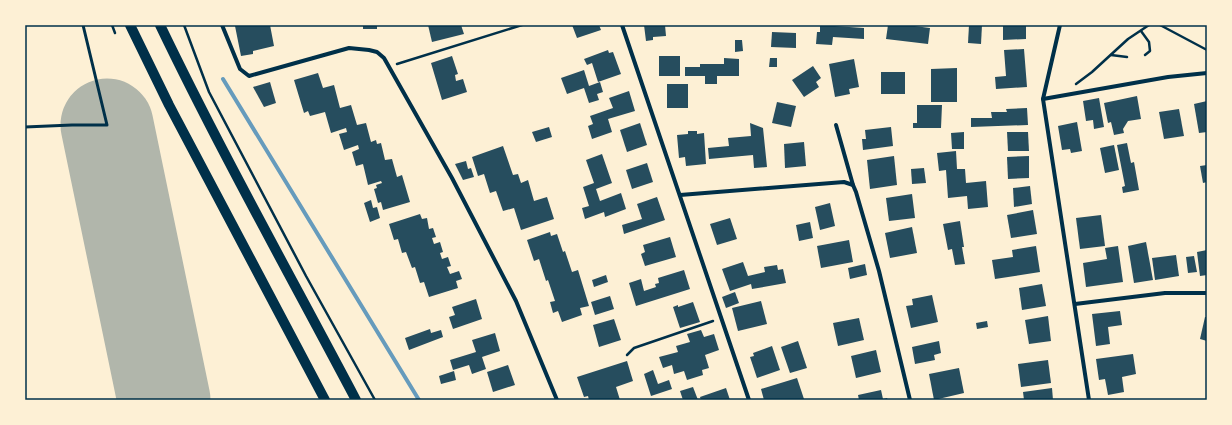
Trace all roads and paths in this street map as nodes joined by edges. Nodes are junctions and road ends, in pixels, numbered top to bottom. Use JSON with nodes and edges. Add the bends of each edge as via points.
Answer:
{"nodes":[{"id":1,"x":83,"y":25,"type":"edge"},
{"id":2,"x":112,"y":25,"type":"edge"},
{"id":3,"x":130,"y":25,"type":"edge"},
{"id":4,"x":160,"y":25,"type":"edge"},
{"id":5,"x":184,"y":25,"type":"edge"},
{"id":6,"x":222,"y":25,"type":"edge"},
{"id":7,"x":522,"y":25,"type":"edge"},
{"id":8,"x":622,"y":25,"type":"edge"},
{"id":9,"x":1060,"y":25,"type":"edge"},
{"id":10,"x":1149,"y":25,"type":"edge"},
{"id":11,"x":1160,"y":25,"type":"edge"},
{"id":12,"x":1141,"y":31,"type":"junction"},
{"id":13,"x":115,"y":33,"type":"dead end"},
{"id":14,"x":1207,"y":50,"type":"edge"},
{"id":15,"x":1110,"y":55,"type":"junction"},
{"id":16,"x":1145,"y":55,"type":"dead end"},
{"id":17,"x":1127,"y":57,"type":"dead end"},
{"id":18,"x":390,"y":67,"type":"junction"},
{"id":19,"x":1207,"y":73,"type":"edge"},
{"id":20,"x":1067,"y":96,"type":"junction"},
{"id":21,"x":1043,"y":99,"type":"junction"},
{"id":22,"x":836,"y":125,"type":"dead end"},
{"id":23,"x":25,"y":127,"type":"edge"},
{"id":24,"x":853,"y":185,"type":"junction"},
{"id":25,"x":680,"y":195,"type":"junction"},
{"id":26,"x":1207,"y":293,"type":"edge"},
{"id":27,"x":1075,"y":304,"type":"junction"},
{"id":28,"x":721,"y":319,"type":"junction"},
{"id":29,"x":626,"y":355,"type":"dead end"},
{"id":30,"x":325,"y":400,"type":"edge"},
{"id":31,"x":356,"y":400,"type":"edge"},
{"id":32,"x":375,"y":400,"type":"edge"},
{"id":33,"x":557,"y":400,"type":"edge"},
{"id":34,"x":748,"y":400,"type":"edge"},
{"id":35,"x":910,"y":400,"type":"edge"},
{"id":36,"x":1089,"y":400,"type":"edge"}],
"edges":[{"from":1,"to":23,"type":"lane","via":[[107,125]]},
{"from":2,"to":13,"type":"path"},
{"from":3,"to":30,"type":"main road"},
{"from":4,"to":31,"type":"main road","via":[[192,91]]},
{"from":5,"to":32,"type":"path","via":[[209,92]]},
{"from":6,"to":18,"type":"street","via":[[240,69],[249,76],[349,48],[377,52]]},
{"from":7,"to":18,"type":"path"},
{"from":8,"to":25,"type":"street"},
{"from":9,"to":21,"type":"street"},
{"from":10,"to":12,"type":"path"},
{"from":11,"to":14,"type":"path"},
{"from":12,"to":15,"type":"path"},
{"from":12,"to":16,"type":"path","via":[[1150,51]]},
{"from":15,"to":17,"type":"path"},
{"from":15,"to":20,"type":"path"},
{"from":18,"to":33,"type":"street","via":[[516,301]]},
{"from":19,"to":20,"type":"street","via":[[1168,77]]},
{"from":20,"to":21,"type":"street"},
{"from":21,"to":27,"type":"street"},
{"from":22,"to":24,"type":"street"},
{"from":24,"to":25,"type":"street","via":[[844,182]]},
{"from":24,"to":35,"type":"street","via":[[879,271]]},
{"from":25,"to":28,"type":"street"},
{"from":26,"to":27,"type":"street","via":[[1165,293]]},
{"from":27,"to":36,"type":"street"},
{"from":28,"to":29,"type":"path","via":[[634,348]]},
{"from":28,"to":34,"type":"street"}]}
